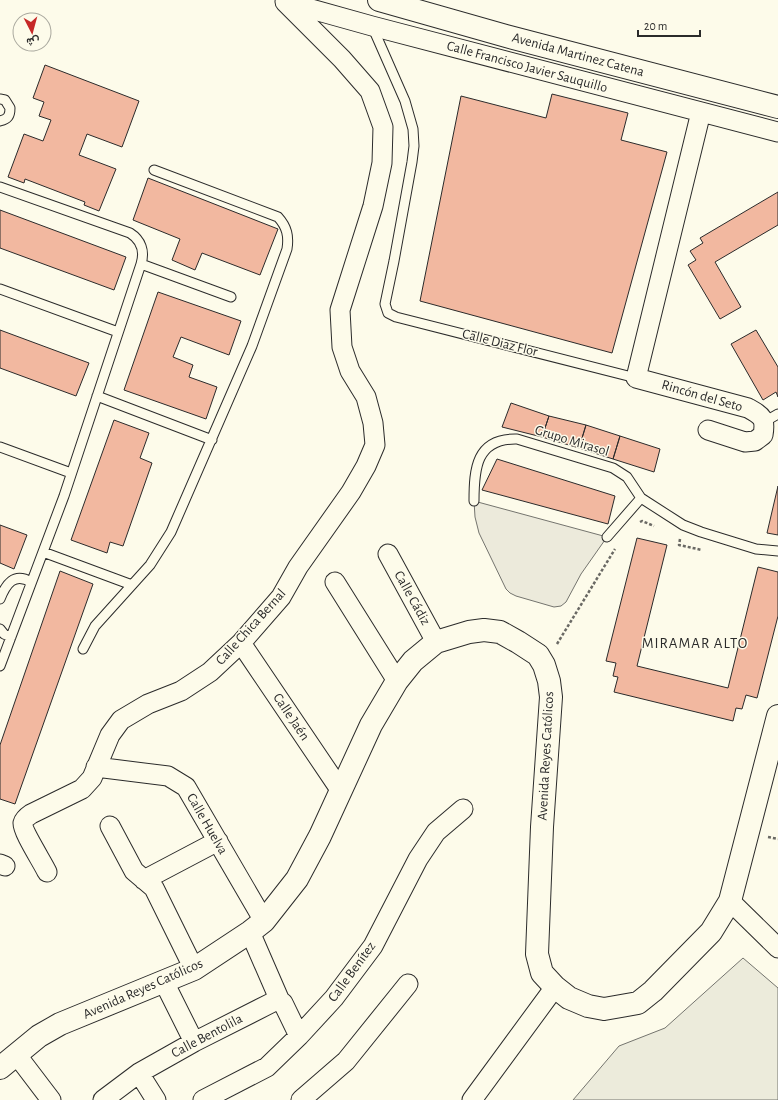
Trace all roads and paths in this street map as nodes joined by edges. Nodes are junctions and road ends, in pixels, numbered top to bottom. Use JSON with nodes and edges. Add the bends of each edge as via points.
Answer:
{"nodes":[{"id":1,"x":379,"y":0,"type":"edge"},
{"id":2,"x":281,"y":1,"type":"edge"},
{"id":3,"x":372,"y":26,"type":"junction"},
{"id":4,"x":0,"y":99,"type":"edge"},
{"id":5,"x":778,"y":107,"type":"edge"},
{"id":6,"x":702,"y":112,"type":"junction"},
{"id":7,"x":0,"y":121,"type":"edge"},
{"id":8,"x":778,"y":132,"type":"edge"},
{"id":9,"x":154,"y":170,"type":"dead end"},
{"id":10,"x":0,"y":187,"type":"edge"},
{"id":11,"x":141,"y":264,"type":"junction"},
{"id":12,"x":0,"y":289,"type":"edge"},
{"id":13,"x":231,"y":297,"type":"dead end"},
{"id":14,"x":118,"y":332,"type":"junction"},
{"id":15,"x":636,"y":378,"type":"junction"},
{"id":16,"x":97,"y":396,"type":"junction"},
{"id":17,"x":771,"y":418,"type":"edge"},
{"id":18,"x":708,"y":430,"type":"dead end"},
{"id":19,"x":212,"y":440,"type":"junction"},
{"id":20,"x":0,"y":446,"type":"edge"},
{"id":21,"x":71,"y":473,"type":"junction"},
{"id":22,"x":642,"y":498,"type":"junction"},
{"id":23,"x":474,"y":501,"type":"dead end"},
{"id":24,"x":635,"y":523,"type":"dead end"},
{"id":25,"x":661,"y":528,"type":"dead end"},
{"id":26,"x":680,"y":536,"type":"dead end"},
{"id":27,"x":607,"y":538,"type":"dead end"},
{"id":28,"x":617,"y":546,"type":"dead end"},
{"id":29,"x":43,"y":552,"type":"junction"},
{"id":30,"x":710,"y":552,"type":"dead end"},
{"id":31,"x":778,"y":552,"type":"edge"},
{"id":32,"x":388,"y":554,"type":"dead end"},
{"id":33,"x":31,"y":582,"type":"junction"},
{"id":34,"x":335,"y":582,"type":"dead end"},
{"id":35,"x":132,"y":585,"type":"junction"},
{"id":36,"x":0,"y":599,"type":"edge"},
{"id":37,"x":0,"y":629,"type":"edge"},
{"id":38,"x":11,"y":637,"type":"junction"},
{"id":39,"x":436,"y":642,"type":"junction"},
{"id":40,"x":241,"y":643,"type":"junction"},
{"id":41,"x":83,"y":649,"type":"dead end"},
{"id":42,"x":544,"y":665,"type":"junction"},
{"id":43,"x":0,"y":666,"type":"edge"},
{"id":44,"x":398,"y":681,"type":"junction"},
{"id":45,"x":778,"y":716,"type":"edge"},
{"id":46,"x":96,"y":767,"type":"junction"},
{"id":47,"x":341,"y":791,"type":"junction"},
{"id":48,"x":463,"y":809,"type":"dead end"},
{"id":49,"x":110,"y":826,"type":"dead end"},
{"id":50,"x":218,"y":841,"type":"junction"},
{"id":51,"x":47,"y":872,"type":"dead end"},
{"id":52,"x":144,"y":880,"type":"junction"},
{"id":53,"x":730,"y":901,"type":"junction"},
{"id":54,"x":257,"y":926,"type":"junction"},
{"id":55,"x":778,"y":948,"type":"edge"},
{"id":56,"x":194,"y":969,"type":"junction"},
{"id":57,"x":164,"y":982,"type":"junction"},
{"id":58,"x":408,"y":984,"type":"dead end"},
{"id":59,"x":555,"y":987,"type":"junction"},
{"id":60,"x":280,"y":1001,"type":"junction"},
{"id":61,"x":299,"y":1036,"type":"junction"},
{"id":62,"x":194,"y":1042,"type":"junction"},
{"id":63,"x":8,"y":1061,"type":"edge"},
{"id":64,"x":139,"y":1074,"type":"junction"},
{"id":65,"x":51,"y":1100,"type":"edge"},
{"id":66,"x":103,"y":1100,"type":"edge"},
{"id":67,"x":156,"y":1100,"type":"edge"},
{"id":68,"x":203,"y":1100,"type":"edge"},
{"id":69,"x":300,"y":1100,"type":"edge"},
{"id":70,"x":472,"y":1100,"type":"edge"}],
"edges":[{"from":1,"to":5,"type":"main road","name":"Avenida Martinez Catena"},
{"from":2,"to":3,"type":"street","name":"Calle Francisco Javier Sauquillo"},
{"from":2,"to":40,"type":"street","name":"Calle Chica Bernal","via":[[342,59],[370,91],[383,127],[382,163],[372,206],[340,310],[342,347],[350,371],[366,397],[376,445],[350,492],[298,567],[281,597]]},
{"from":3,"to":6,"type":"street","name":"Calle Francisco Javier Sauquillo"},
{"from":3,"to":15,"type":"lane","name":"Calle Diaz Flor","via":[[405,101],[413,129],[414,146],[385,304],[388,313]]},
{"from":4,"to":7,"type":"lane","via":[[8,104],[10,113],[6,119]]},
{"from":6,"to":8,"type":"street","name":"Calle Francisco Javier Sauquillo"},
{"from":6,"to":15,"type":"street"},
{"from":9,"to":19,"type":"lane","via":[[278,217],[283,222],[288,236],[287,249],[252,346]]},
{"from":10,"to":11,"type":"lane","via":[[130,233],[142,246]]},
{"from":11,"to":13,"type":"lane"},
{"from":11,"to":14,"type":"lane"},
{"from":12,"to":14,"type":"lane"},
{"from":14,"to":16,"type":"lane"},
{"from":15,"to":17,"type":"street","name":"Rincón del Seto","via":[[748,408]]},
{"from":16,"to":19,"type":"lane"},
{"from":16,"to":21,"type":"lane"},
{"from":17,"to":18,"type":"street","name":"Rincón del Seto","via":[[765,425],[763,435],[755,441],[745,442]]},
{"from":19,"to":35,"type":"lane","via":[[171,532],[150,565]]},
{"from":20,"to":21,"type":"lane"},
{"from":21,"to":29,"type":"lane"},
{"from":22,"to":23,"type":"lane","name":"Grupo Mirasol","via":[[627,477],[613,468],[517,439],[505,439],[493,443],[484,450],[478,461]]},
{"from":22,"to":27,"type":"lane"},
{"from":22,"to":31,"type":"lane","via":[[683,525],[756,549]]},
{"from":24,"to":25,"type":"path","via":[[642,521]]},
{"from":26,"to":30,"type":"path","via":[[679,545]]},
{"from":28,"to":42,"type":"path"},
{"from":29,"to":33,"type":"lane"},
{"from":29,"to":35,"type":"lane"},
{"from":32,"to":39,"type":"street","name":"Calle Cádiz"},
{"from":33,"to":36,"type":"lane","via":[[21,578],[10,582],[4,588]]},
{"from":33,"to":38,"type":"lane"},
{"from":34,"to":44,"type":"street"},
{"from":35,"to":41,"type":"lane","via":[[95,626]]},
{"from":37,"to":38,"type":"lane"},
{"from":38,"to":43,"type":"lane"},
{"from":39,"to":42,"type":"main road","name":"Avenida Reyes Católicos","via":[[468,632],[500,632],[538,655]]},
{"from":39,"to":44,"type":"main road","name":"Avenida Reyes Católicos","via":[[413,661]]},
{"from":40,"to":46,"type":"street","name":"Calle Chica Bernal","via":[[210,672],[181,691],[148,704],[121,720],[110,735]]},
{"from":40,"to":47,"type":"street","name":"Calle Jaén"},
{"from":42,"to":59,"type":"main road","name":"Avenida Reyes Católicos","via":[[551,697],[537,954],[542,973]]},
{"from":44,"to":47,"type":"main road","name":"Avenida Reyes Católicos","via":[[371,725]]},
{"from":45,"to":53,"type":"main road","name":"Avenida Reyes Católicos"},
{"from":46,"to":50,"type":"street","name":"Calle Huelva","via":[[168,776],[179,782],[186,787]]},
{"from":46,"to":51,"type":"street","name":"Calle Chica Bernal","via":[[92,778],[82,789],[31,814],[23,824]]},
{"from":47,"to":54,"type":"main road","name":"Avenida Reyes Católicos","via":[[297,879]]},
{"from":48,"to":61,"type":"street","name":"Calle Benítez","via":[[436,832],[418,859],[373,946],[334,998]]},
{"from":49,"to":52,"type":"street","via":[[134,871]]},
{"from":50,"to":52,"type":"street"},
{"from":50,"to":54,"type":"street","name":"Calle Huelva"},
{"from":52,"to":56,"type":"street","via":[[154,888]]},
{"from":53,"to":55,"type":"street"},
{"from":53,"to":59,"type":"main road","name":"Avenida Reyes Católicos","via":[[711,932],[653,992],[638,1003],[604,1009],[569,998]]},
{"from":54,"to":56,"type":"main road","name":"Avenida Reyes Católicos"},
{"from":54,"to":60,"type":"street","name":"Calle Huelva"},
{"from":56,"to":57,"type":"main road","name":"Avenida Reyes Católicos"},
{"from":57,"to":62,"type":"street"},
{"from":57,"to":63,"type":"main road","name":"Avenida Reyes Católicos","via":[[60,1024],[39,1036]]},
{"from":58,"to":69,"type":"street","via":[[346,1061]]},
{"from":59,"to":70,"type":"street"},
{"from":60,"to":61,"type":"street"},
{"from":60,"to":62,"type":"street","name":"Calle Bentolila","via":[[273,1002]]},
{"from":61,"to":68,"type":"street","name":"Calle Benítez","via":[[267,1067]]},
{"from":62,"to":64,"type":"street","name":"Calle Bentolila"},
{"from":63,"to":65,"type":"street"},
{"from":64,"to":66,"type":"street","name":"Calle Bentolila"},
{"from":64,"to":67,"type":"street"}]}
